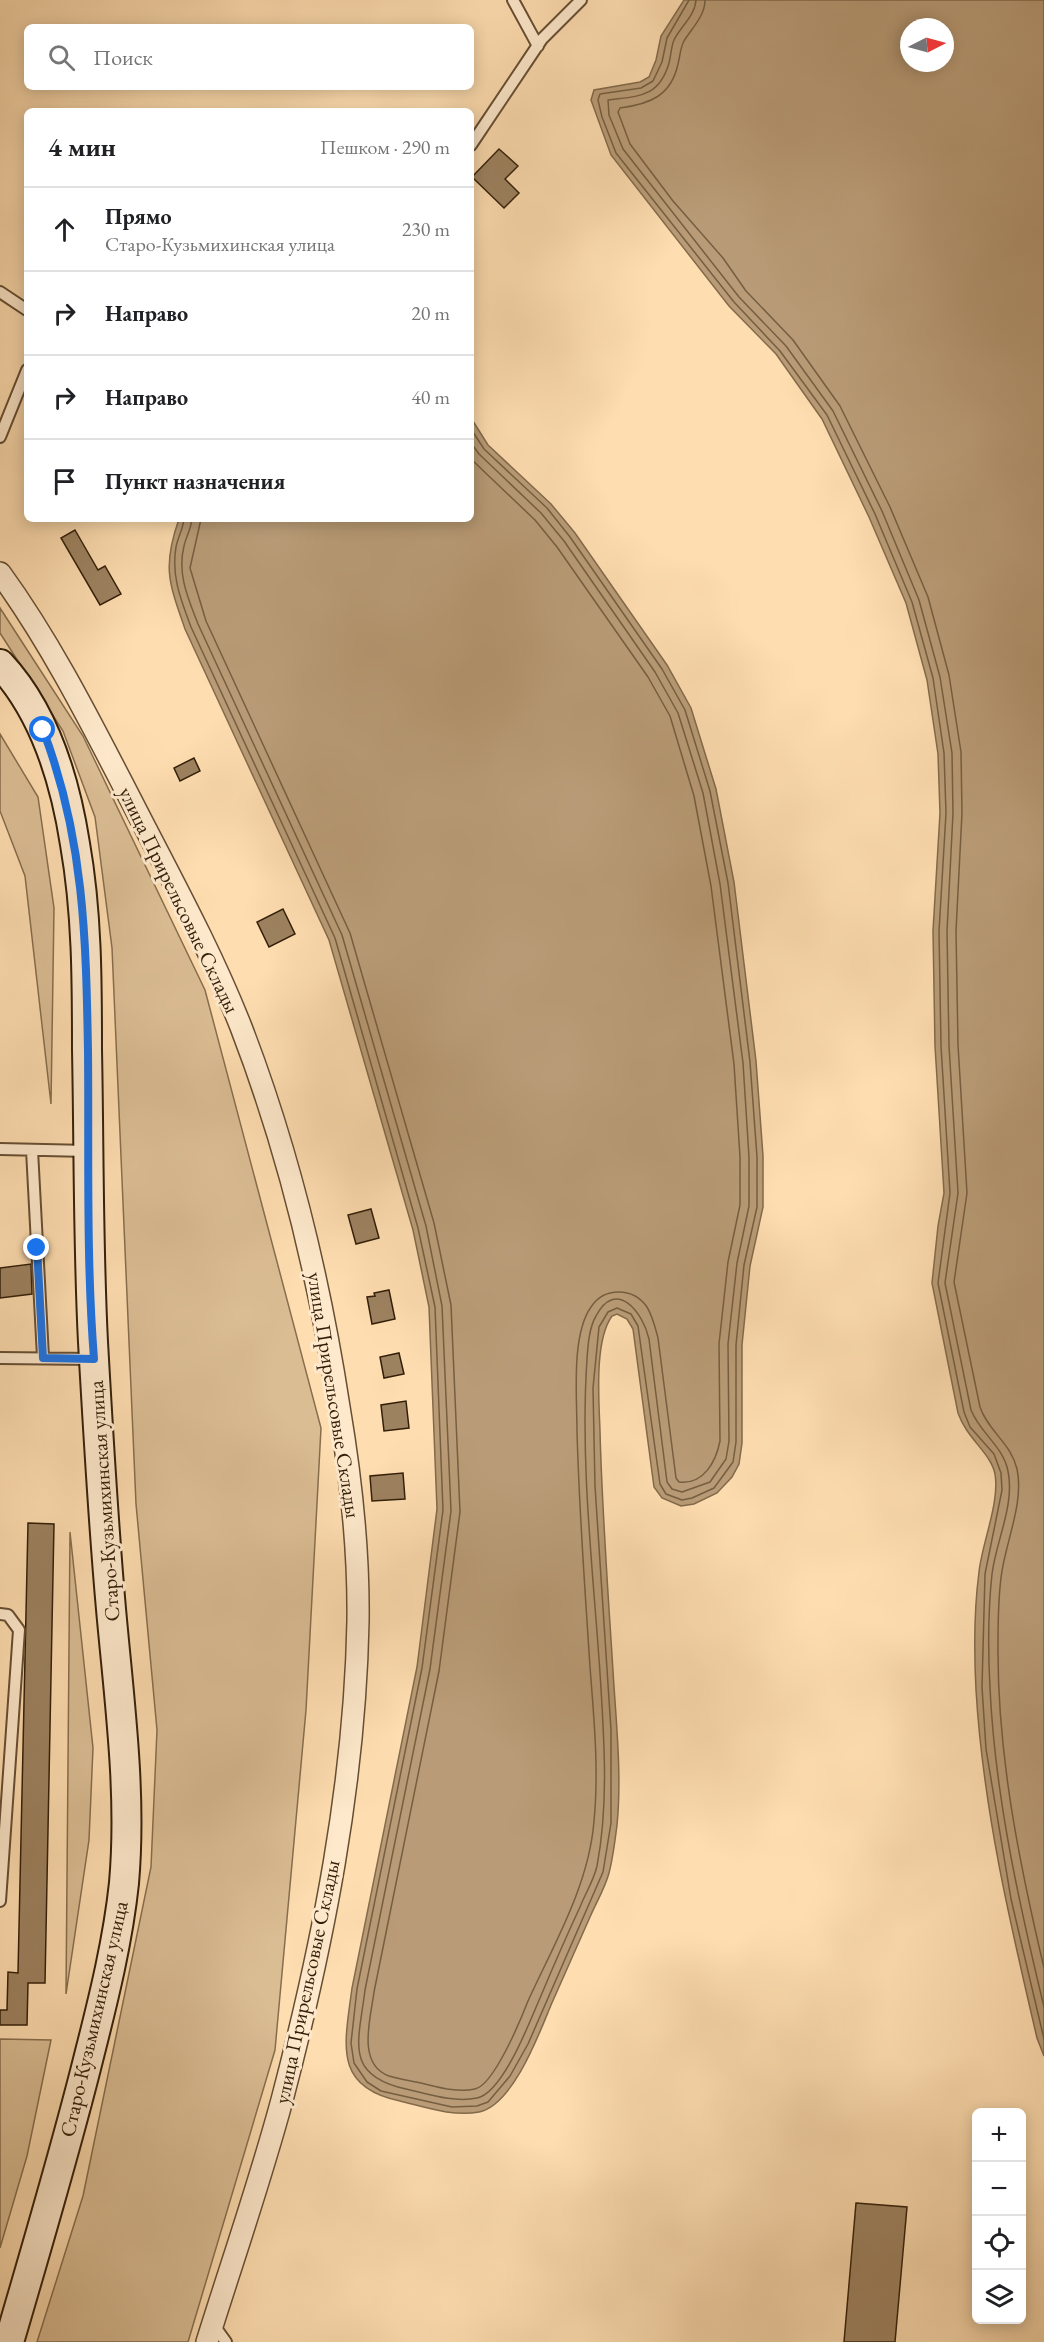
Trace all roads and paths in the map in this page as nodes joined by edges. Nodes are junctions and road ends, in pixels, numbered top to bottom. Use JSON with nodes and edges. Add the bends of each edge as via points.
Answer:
{"nodes":[{"id":1,"x":513,"y":0,"type":"edge"},
{"id":2,"x":581,"y":0,"type":"edge"},
{"id":3,"x":538,"y":46,"type":"junction"},
{"id":4,"x":474,"y":142,"type":"edge"},
{"id":5,"x":0,"y":292,"type":"edge"},
{"id":6,"x":24,"y":308,"type":"edge"},
{"id":7,"x":24,"y":377,"type":"edge"},
{"id":8,"x":0,"y":436,"type":"edge"},
{"id":9,"x":0,"y":573,"type":"edge"},
{"id":10,"x":0,"y":664,"type":"edge"},
{"id":11,"x":0,"y":1149,"type":"edge"},
{"id":12,"x":32,"y":1150,"type":"junction"},
{"id":13,"x":89,"y":1151,"type":"junction"},
{"id":14,"x":0,"y":1358,"type":"edge"},
{"id":15,"x":43,"y":1358,"type":"junction"},
{"id":16,"x":94,"y":1359,"type":"junction"},
{"id":17,"x":0,"y":1614,"type":"edge"},
{"id":18,"x":1,"y":1873,"type":"edge"},
{"id":19,"x":0,"y":1901,"type":"edge"},
{"id":20,"x":210,"y":2333,"type":"edge"},
{"id":21,"x":9,"y":2342,"type":"edge"},
{"id":22,"x":226,"y":2342,"type":"edge"}],
"edges":[{"from":1,"to":3,"type":"lane"},
{"from":2,"to":3,"type":"lane"},
{"from":3,"to":4,"type":"lane"},
{"from":5,"to":6,"type":"lane"},
{"from":7,"to":8,"type":"lane"},
{"from":9,"to":20,"type":"street","name":"улица Прирельсовые Склады","via":[[25,606],[70,681],[208,949],[241,1027],[274,1122],[318,1280],[354,1503],[358,1620],[351,1727],[330,1897],[281,2103]]},
{"from":10,"to":13,"type":"main road","name":"Старо-Кузьмихинская улица","via":[[22,692],[43,730],[62,780],[76,847],[87,981]]},
{"from":11,"to":12,"type":"lane"},
{"from":12,"to":13,"type":"lane"},
{"from":12,"to":15,"type":"lane"},
{"from":13,"to":16,"type":"main road","name":"Старо-Кузьмихинская улица"},
{"from":14,"to":15,"type":"lane"},
{"from":15,"to":16,"type":"lane"},
{"from":16,"to":21,"type":"main road","name":"Старо-Кузьмихинская улица","via":[[126,1810],[124,1884],[82,2083]]},
{"from":17,"to":18,"type":"lane","via":[[8,1615],[19,1630]]},
{"from":18,"to":19,"type":"lane"},
{"from":20,"to":22,"type":"lane"}]}
